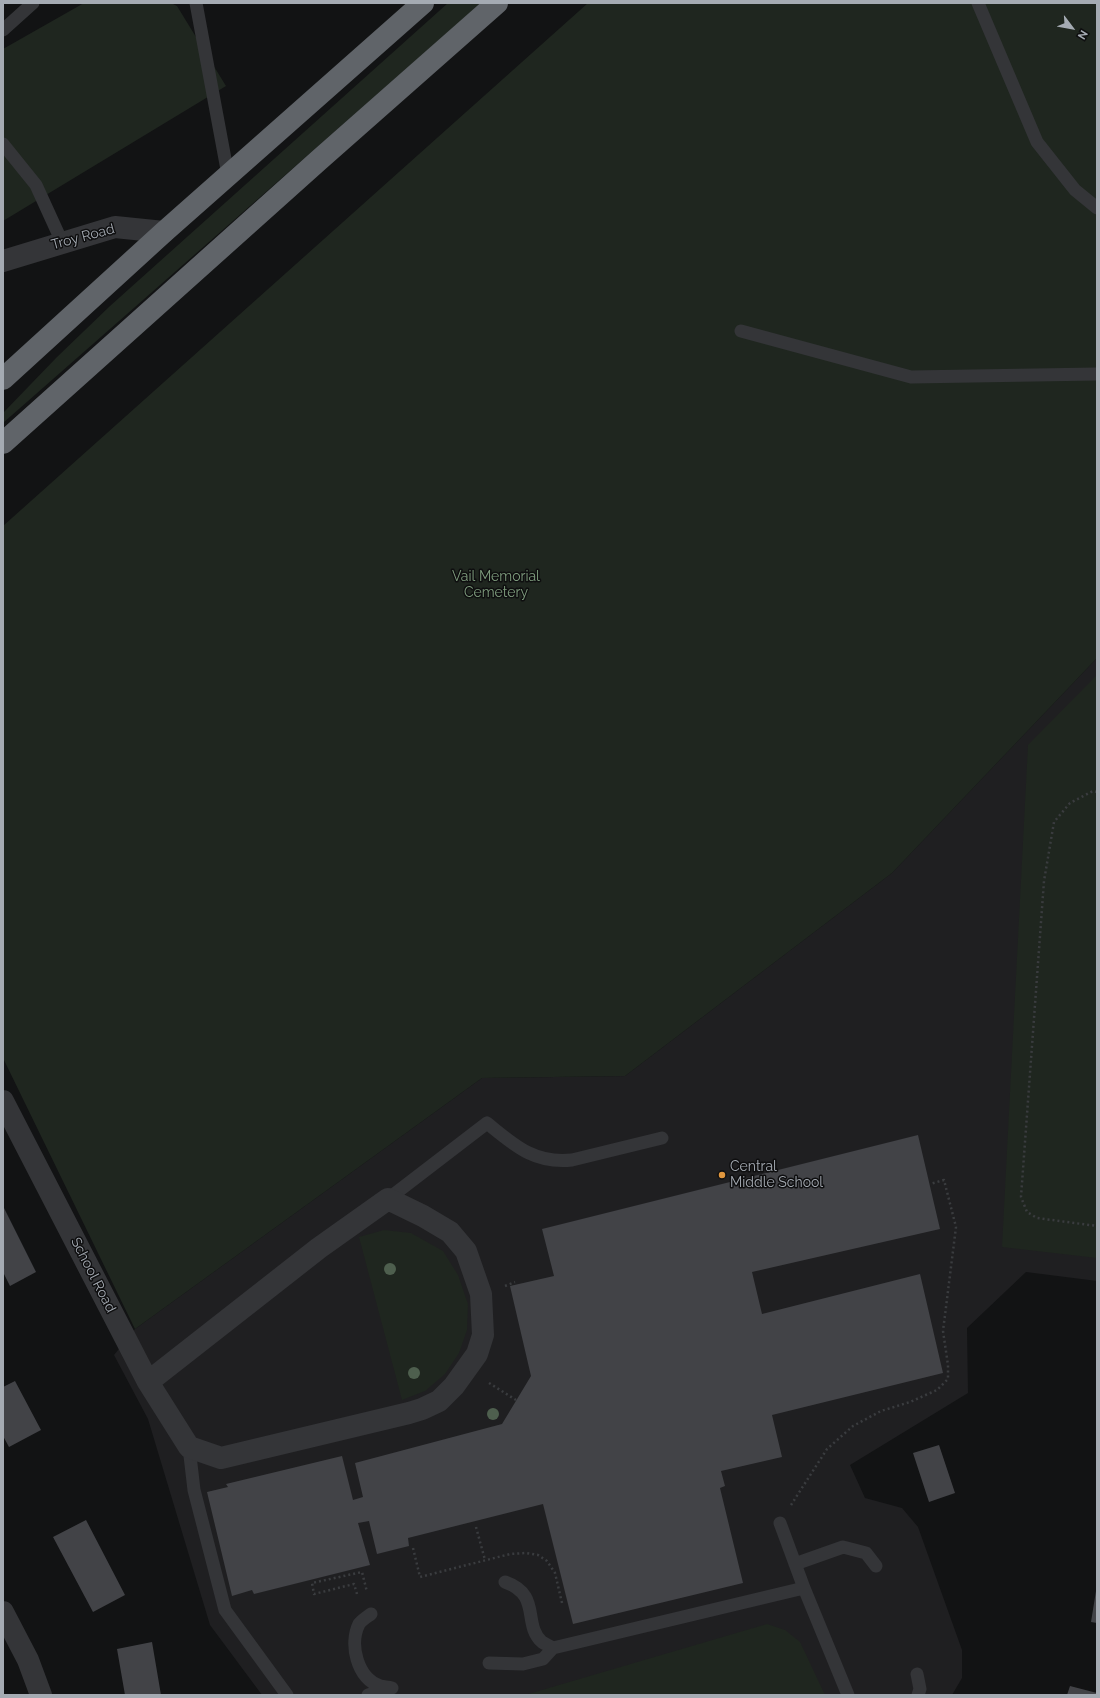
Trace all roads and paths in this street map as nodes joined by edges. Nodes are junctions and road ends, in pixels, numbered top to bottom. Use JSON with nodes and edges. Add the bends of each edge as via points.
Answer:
{"nodes":[{"id":1,"x":33,"y":3,"type":"edge"},
{"id":2,"x":196,"y":3,"type":"edge"},
{"id":3,"x":423,"y":3,"type":"edge"},
{"id":4,"x":497,"y":3,"type":"edge"},
{"id":5,"x":978,"y":3,"type":"edge"},
{"id":6,"x":3,"y":30,"type":"edge"},
{"id":7,"x":3,"y":144,"type":"edge"},
{"id":8,"x":228,"y":175,"type":"junction"},
{"id":9,"x":1097,"y":208,"type":"edge"},
{"id":10,"x":164,"y":232,"type":"junction"},
{"id":11,"x":62,"y":242,"type":"junction"},
{"id":12,"x":3,"y":261,"type":"edge"},
{"id":13,"x":741,"y":331,"type":"dead end"},
{"id":14,"x":1097,"y":374,"type":"edge"},
{"id":15,"x":3,"y":379,"type":"edge"},
{"id":16,"x":3,"y":443,"type":"edge"},
{"id":17,"x":1097,"y":792,"type":"edge"},
{"id":18,"x":3,"y":1101,"type":"edge"},
{"id":19,"x":662,"y":1138,"type":"dead end"},
{"id":20,"x":930,"y":1184,"type":"dead end"},
{"id":21,"x":388,"y":1198,"type":"junction"},
{"id":22,"x":1097,"y":1226,"type":"edge"},
{"id":23,"x":515,"y":1282,"type":"dead end"},
{"id":24,"x":505,"y":1285,"type":"dead end"},
{"id":25,"x":148,"y":1382,"type":"junction"},
{"id":26,"x":489,"y":1383,"type":"dead end"},
{"id":27,"x":516,"y":1400,"type":"dead end"},
{"id":28,"x":189,"y":1447,"type":"junction"},
{"id":29,"x":780,"y":1522,"type":"joint"},
{"id":30,"x":476,"y":1527,"type":"dead end"},
{"id":31,"x":413,"y":1548,"type":"dead end"},
{"id":32,"x":485,"y":1560,"type":"dead end"},
{"id":33,"x":795,"y":1564,"type":"junction"},
{"id":34,"x":876,"y":1566,"type":"dead end"},
{"id":35,"x":420,"y":1577,"type":"dead end"},
{"id":36,"x":505,"y":1582,"type":"dead end"},
{"id":37,"x":804,"y":1588,"type":"junction"},
{"id":38,"x":367,"y":1592,"type":"dead end"},
{"id":39,"x":357,"y":1594,"type":"dead end"},
{"id":40,"x":3,"y":1612,"type":"edge"},
{"id":41,"x":370,"y":1614,"type":"dead end"},
{"id":42,"x":553,"y":1648,"type":"junction"},
{"id":43,"x":489,"y":1662,"type":"dead end"},
{"id":44,"x":917,"y":1674,"type":"dead end"},
{"id":45,"x":41,"y":1695,"type":"edge"},
{"id":46,"x":287,"y":1695,"type":"edge"},
{"id":47,"x":368,"y":1695,"type":"edge"},
{"id":48,"x":848,"y":1695,"type":"edge"},
{"id":49,"x":918,"y":1695,"type":"edge"}],
"edges":[{"from":1,"to":6,"type":"lane"},
{"from":2,"to":8,"type":"lane"},
{"from":3,"to":8,"type":"highway"},
{"from":4,"to":16,"type":"highway"},
{"from":5,"to":9,"type":"lane","via":[[1037,142],[1075,190]]},
{"from":7,"to":11,"type":"lane","via":[[36,185]]},
{"from":8,"to":10,"type":"highway"},
{"from":10,"to":11,"type":"street","name":"Troy Road","via":[[115,227]]},
{"from":10,"to":15,"type":"highway"},
{"from":11,"to":12,"type":"street","name":"Troy Road"},
{"from":13,"to":14,"type":"lane","via":[[911,377]]},
{"from":17,"to":22,"type":"path","via":[[1093,791],[1070,803],[1054,822],[1044,881],[1020,1197],[1027,1212],[1037,1218]]},
{"from":18,"to":25,"type":"street","name":"School Road"},
{"from":19,"to":21,"type":"lane","via":[[557,1162],[532,1156],[486,1123]]},
{"from":20,"to":29,"type":"path","via":[[944,1180],[956,1227],[943,1331],[948,1379],[937,1390],[881,1411],[853,1426],[827,1449]]},
{"from":21,"to":25,"type":"street","via":[[319,1248]]},
{"from":21,"to":28,"type":"street","via":[[450,1232],[466,1251],[481,1294],[483,1335],[477,1354],[454,1386],[439,1401],[409,1414],[221,1458]]},
{"from":23,"to":24,"type":"path"},
{"from":25,"to":28,"type":"street","name":"School Road"},
{"from":26,"to":27,"type":"path"},
{"from":28,"to":46,"type":"lane","via":[[194,1490],[225,1610]]},
{"from":29,"to":33,"type":"lane"},
{"from":30,"to":32,"type":"path"},
{"from":31,"to":35,"type":"path"},
{"from":33,"to":34,"type":"lane","via":[[843,1547],[866,1552]]},
{"from":33,"to":37,"type":"lane"},
{"from":36,"to":42,"type":"lane","via":[[516,1586],[525,1595],[535,1631],[542,1642]]},
{"from":37,"to":42,"type":"lane"},
{"from":37,"to":48,"type":"lane"},
{"from":38,"to":39,"type":"path","via":[[362,1572],[312,1584],[314,1594],[354,1584]]},
{"from":40,"to":45,"type":"street","via":[[28,1660]]},
{"from":41,"to":47,"type":"lane","via":[[360,1623],[354,1637],[354,1649],[362,1670],[369,1679],[392,1688]]},
{"from":42,"to":43,"type":"lane","via":[[543,1659],[523,1664]]},
{"from":44,"to":49,"type":"lane","via":[[920,1689]]}]}
